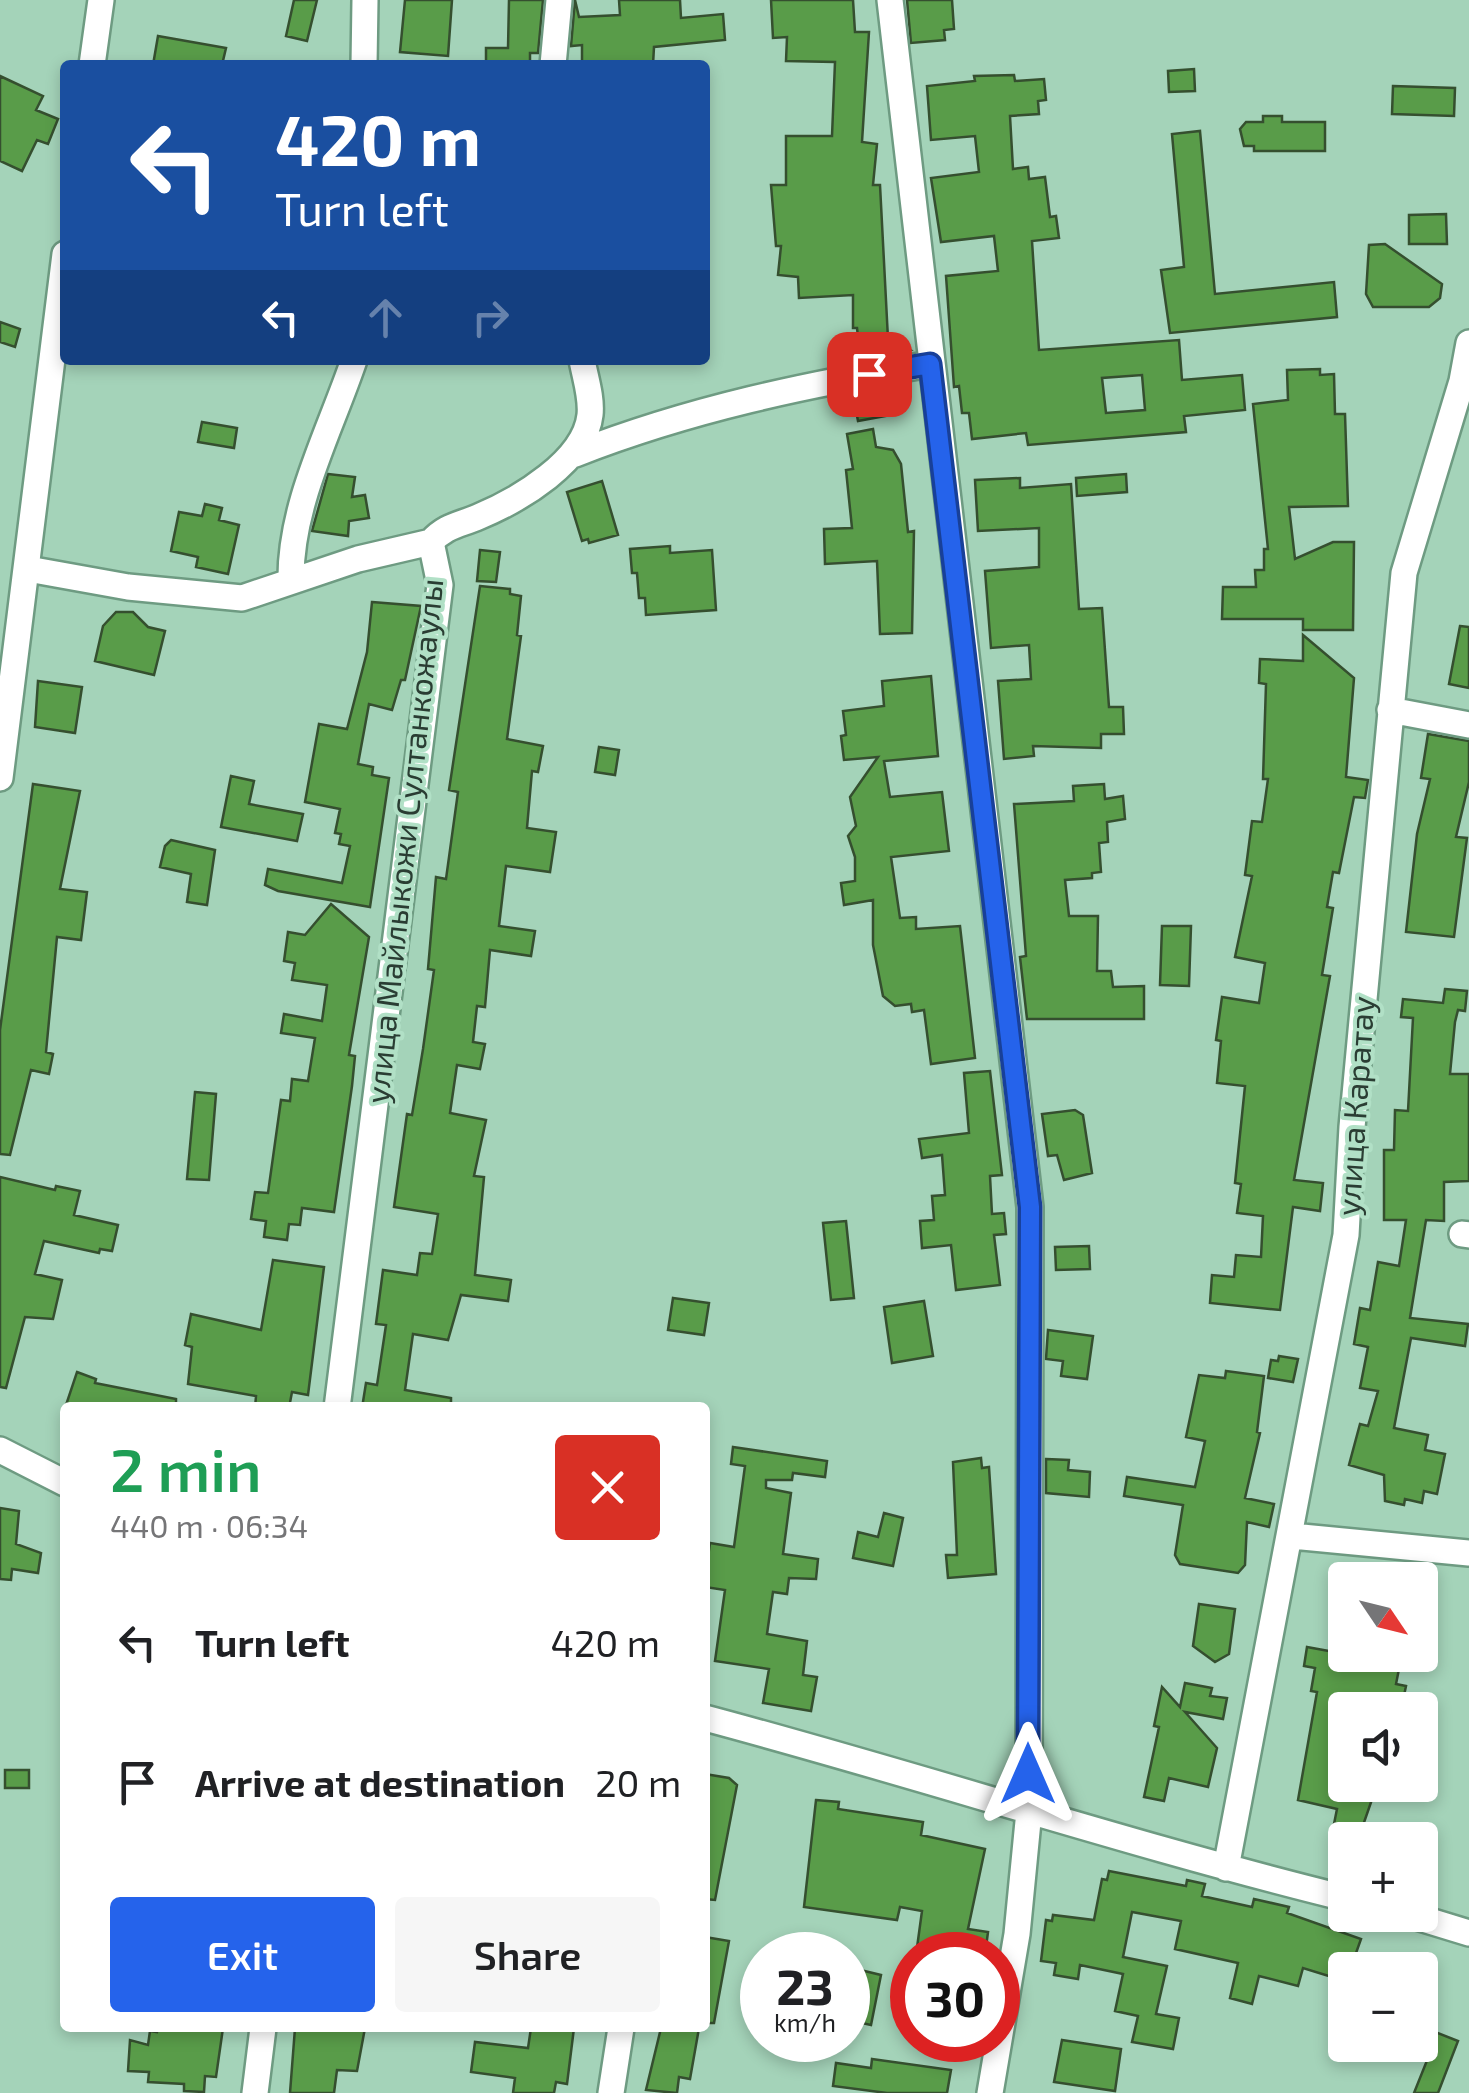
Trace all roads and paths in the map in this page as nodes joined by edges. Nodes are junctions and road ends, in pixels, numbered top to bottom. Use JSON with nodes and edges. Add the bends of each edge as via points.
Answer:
{"nodes":[{"id":1,"x":101,"y":0,"type":"edge"},
{"id":2,"x":365,"y":0,"type":"edge"},
{"id":3,"x":559,"y":0,"type":"edge"},
{"id":4,"x":890,"y":0,"type":"edge"},
{"id":5,"x":93,"y":60,"type":"edge"},
{"id":6,"x":364,"y":60,"type":"edge"},
{"id":7,"x":554,"y":60,"type":"edge"},
{"id":8,"x":60,"y":297,"type":"edge"},
{"id":9,"x":1469,"y":343,"type":"edge"},
{"id":10,"x":930,"y":364,"type":"junction"},
{"id":11,"x":352,"y":365,"type":"edge"},
{"id":12,"x":583,"y":365,"type":"edge"},
{"id":13,"x":574,"y":454,"type":"junction"},
{"id":14,"x":430,"y":542,"type":"junction"},
{"id":15,"x":28,"y":569,"type":"junction"},
{"id":16,"x":291,"y":580,"type":"junction"},
{"id":17,"x":1390,"y":710,"type":"junction"},
{"id":18,"x":1469,"y":725,"type":"edge"},
{"id":19,"x":0,"y":778,"type":"edge"},
{"id":20,"x":338,"y":1402,"type":"edge"},
{"id":21,"x":0,"y":1450,"type":"edge"},
{"id":22,"x":60,"y":1480,"type":"edge"},
{"id":23,"x":1292,"y":1536,"type":"junction"},
{"id":24,"x":1469,"y":1553,"type":"edge"},
{"id":25,"x":710,"y":1719,"type":"edge"},
{"id":26,"x":1029,"y":1811,"type":"junction"},
{"id":27,"x":1226,"y":1868,"type":"junction"},
{"id":28,"x":1328,"y":1894,"type":"edge"},
{"id":29,"x":1438,"y":1924,"type":"edge"},
{"id":30,"x":1469,"y":1933,"type":"edge"},
{"id":31,"x":263,"y":2032,"type":"edge"},
{"id":32,"x":621,"y":2032,"type":"edge"},
{"id":33,"x":255,"y":2093,"type":"edge"},
{"id":34,"x":611,"y":2093,"type":"edge"},
{"id":35,"x":990,"y":2093,"type":"edge"}],
"edges":[{"from":1,"to":5,"type":"street"},
{"from":2,"to":6,"type":"street"},
{"from":3,"to":7,"type":"street"},
{"from":4,"to":10,"type":"street"},
{"from":8,"to":15,"type":"street"},
{"from":9,"to":17,"type":"street","name":"улица Каратау","via":[[1404,574]]},
{"from":10,"to":13,"type":"street","name":"улица Майлыкожи Султанкожаулы","via":[[807,384],[646,426]]},
{"from":10,"to":26,"type":"street","via":[[1030,1207]]},
{"from":11,"to":16,"type":"street","via":[[300,508],[290,545]]},
{"from":12,"to":13,"type":"street","via":[[591,410]]},
{"from":13,"to":14,"type":"street","name":"улица Майлыкожи Султанкожаулы","via":[[481,516],[442,528]]},
{"from":14,"to":16,"type":"street"},
{"from":14,"to":20,"type":"street","name":"улица Майлыкожи Султанкожаулы","via":[[440,585]]},
{"from":15,"to":16,"type":"street","via":[[242,598]]},
{"from":15,"to":19,"type":"street"},
{"from":17,"to":18,"type":"street"},
{"from":17,"to":23,"type":"street","name":"улица Каратау","via":[[1346,1235]]},
{"from":21,"to":22,"type":"street"},
{"from":23,"to":24,"type":"street"},
{"from":23,"to":27,"type":"street","name":"улица Каратау"},
{"from":25,"to":26,"type":"street"},
{"from":26,"to":27,"type":"street"},
{"from":26,"to":35,"type":"street","via":[[1018,1934]]},
{"from":27,"to":28,"type":"street"},
{"from":29,"to":30,"type":"street"},
{"from":31,"to":33,"type":"street"},
{"from":32,"to":34,"type":"street"}]}
